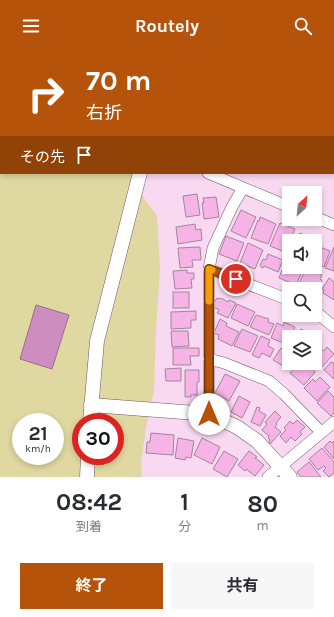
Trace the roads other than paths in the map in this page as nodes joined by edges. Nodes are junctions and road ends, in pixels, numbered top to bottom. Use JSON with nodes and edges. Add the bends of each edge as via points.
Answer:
{"nodes":[{"id":1,"x":140,"y":174,"type":"edge"},
{"id":2,"x":210,"y":174,"type":"edge"},
{"id":3,"x":244,"y":188,"type":"junction"},
{"id":4,"x":282,"y":204,"type":"edge"},
{"id":5,"x":322,"y":220,"type":"edge"},
{"id":6,"x":334,"y":225,"type":"edge"},
{"id":7,"x":209,"y":269,"type":"junction"},
{"id":8,"x":282,"y":297,"type":"edge"},
{"id":9,"x":322,"y":318,"type":"edge"},
{"id":10,"x":334,"y":327,"type":"edge"},
{"id":11,"x":209,"y":359,"type":"junction"},
{"id":12,"x":91,"y":405,"type":"junction"},
{"id":13,"x":91,"y":413,"type":"edge"},
{"id":14,"x":209,"y":414,"type":"junction"},
{"id":15,"x":334,"y":422,"type":"edge"},
{"id":16,"x":322,"y":432,"type":"junction"},
{"id":17,"x":88,"y":465,"type":"edge"},
{"id":18,"x":285,"y":472,"type":"edge"},
{"id":19,"x":87,"y":477,"type":"edge"},
{"id":20,"x":268,"y":477,"type":"edge"}],
"edges":[{"from":1,"to":12,"type":"street","via":[[97,341]]},
{"from":2,"to":3,"type":"street"},
{"from":3,"to":4,"type":"street"},
{"from":3,"to":7,"type":"street","via":[[213,248]]},
{"from":5,"to":6,"type":"street"},
{"from":7,"to":8,"type":"street"},
{"from":7,"to":11,"type":"street"},
{"from":9,"to":10,"type":"street"},
{"from":11,"to":14,"type":"street"},
{"from":11,"to":16,"type":"street","via":[[269,381]]},
{"from":12,"to":13,"type":"street"},
{"from":12,"to":14,"type":"street"},
{"from":14,"to":18,"type":"street","via":[[237,427],[258,441]]},
{"from":15,"to":16,"type":"street"},
{"from":16,"to":18,"type":"street"},
{"from":17,"to":19,"type":"street"},
{"from":18,"to":20,"type":"street"}]}
